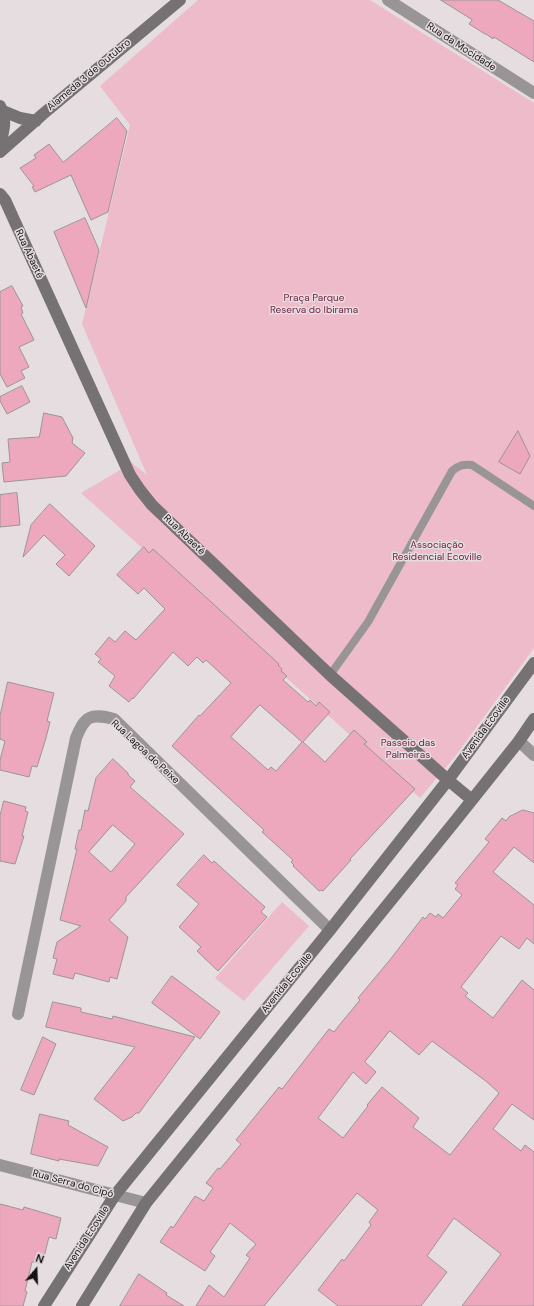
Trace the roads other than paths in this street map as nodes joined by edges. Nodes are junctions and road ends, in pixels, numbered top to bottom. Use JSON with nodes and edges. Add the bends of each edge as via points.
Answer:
{"nodes":[{"id":1,"x":180,"y":0,"type":"edge"},
{"id":2,"x":388,"y":0,"type":"edge"},
{"id":3,"x":534,"y":93,"type":"edge"},
{"id":4,"x":1,"y":108,"type":"edge"},
{"id":5,"x":36,"y":121,"type":"junction"},
{"id":6,"x":0,"y":144,"type":"edge"},
{"id":7,"x":0,"y":152,"type":"edge"},
{"id":8,"x":0,"y":194,"type":"edge"},
{"id":9,"x":534,"y":506,"type":"edge"},
{"id":10,"x":534,"y":663,"type":"edge"},
{"id":11,"x":330,"y":675,"type":"junction"},
{"id":12,"x":534,"y":719,"type":"edge"},
{"id":13,"x":519,"y":741,"type":"junction"},
{"id":14,"x":534,"y":755,"type":"edge"},
{"id":15,"x":448,"y":780,"type":"junction"},
{"id":16,"x":472,"y":800,"type":"junction"},
{"id":17,"x":330,"y":930,"type":"junction"},
{"id":18,"x":18,"y":1014,"type":"dead end"},
{"id":19,"x":0,"y":1164,"type":"edge"},
{"id":20,"x":115,"y":1195,"type":"junction"},
{"id":21,"x":146,"y":1203,"type":"junction"},
{"id":22,"x":44,"y":1306,"type":"edge"},
{"id":23,"x":82,"y":1306,"type":"edge"}],
"edges":[{"from":1,"to":5,"type":"street","name":"Alameda 3 de Outubro"},
{"from":2,"to":3,"type":"street","name":"Rua da Mocidade"},
{"from":4,"to":5,"type":"street","via":[[20,118]]},
{"from":4,"to":6,"type":"street","via":[[5,123]]},
{"from":5,"to":7,"type":"street","name":"Alameda 3 de Outubro"},
{"from":8,"to":11,"type":"street","name":"Rua Abaeté","via":[[5,200],[130,475],[140,490],[152,505]]},
{"from":9,"to":11,"type":"lane","via":[[472,465],[458,466],[452,471],[368,622]]},
{"from":10,"to":15,"type":"street","name":"Avenida Ecoville"},
{"from":11,"to":15,"type":"street","name":"Rua Abaeté"},
{"from":12,"to":13,"type":"street"},
{"from":13,"to":14,"type":"street"},
{"from":13,"to":16,"type":"street"},
{"from":15,"to":16,"type":"street","name":"Rua Abaeté"},
{"from":15,"to":17,"type":"street","name":"Avenida Ecoville"},
{"from":16,"to":21,"type":"street"},
{"from":17,"to":18,"type":"street","name":"Rua Lagoa do Peixe","via":[[114,719],[100,716],[88,718],[76,738]]},
{"from":17,"to":20,"type":"street","name":"Avenida Ecoville"},
{"from":19,"to":20,"type":"street","name":"Rua Serra do Cipó"},
{"from":20,"to":21,"type":"street","name":"Rua Serra do Cipó"},
{"from":20,"to":22,"type":"street","name":"Avenida Ecoville"},
{"from":21,"to":23,"type":"street"}]}
